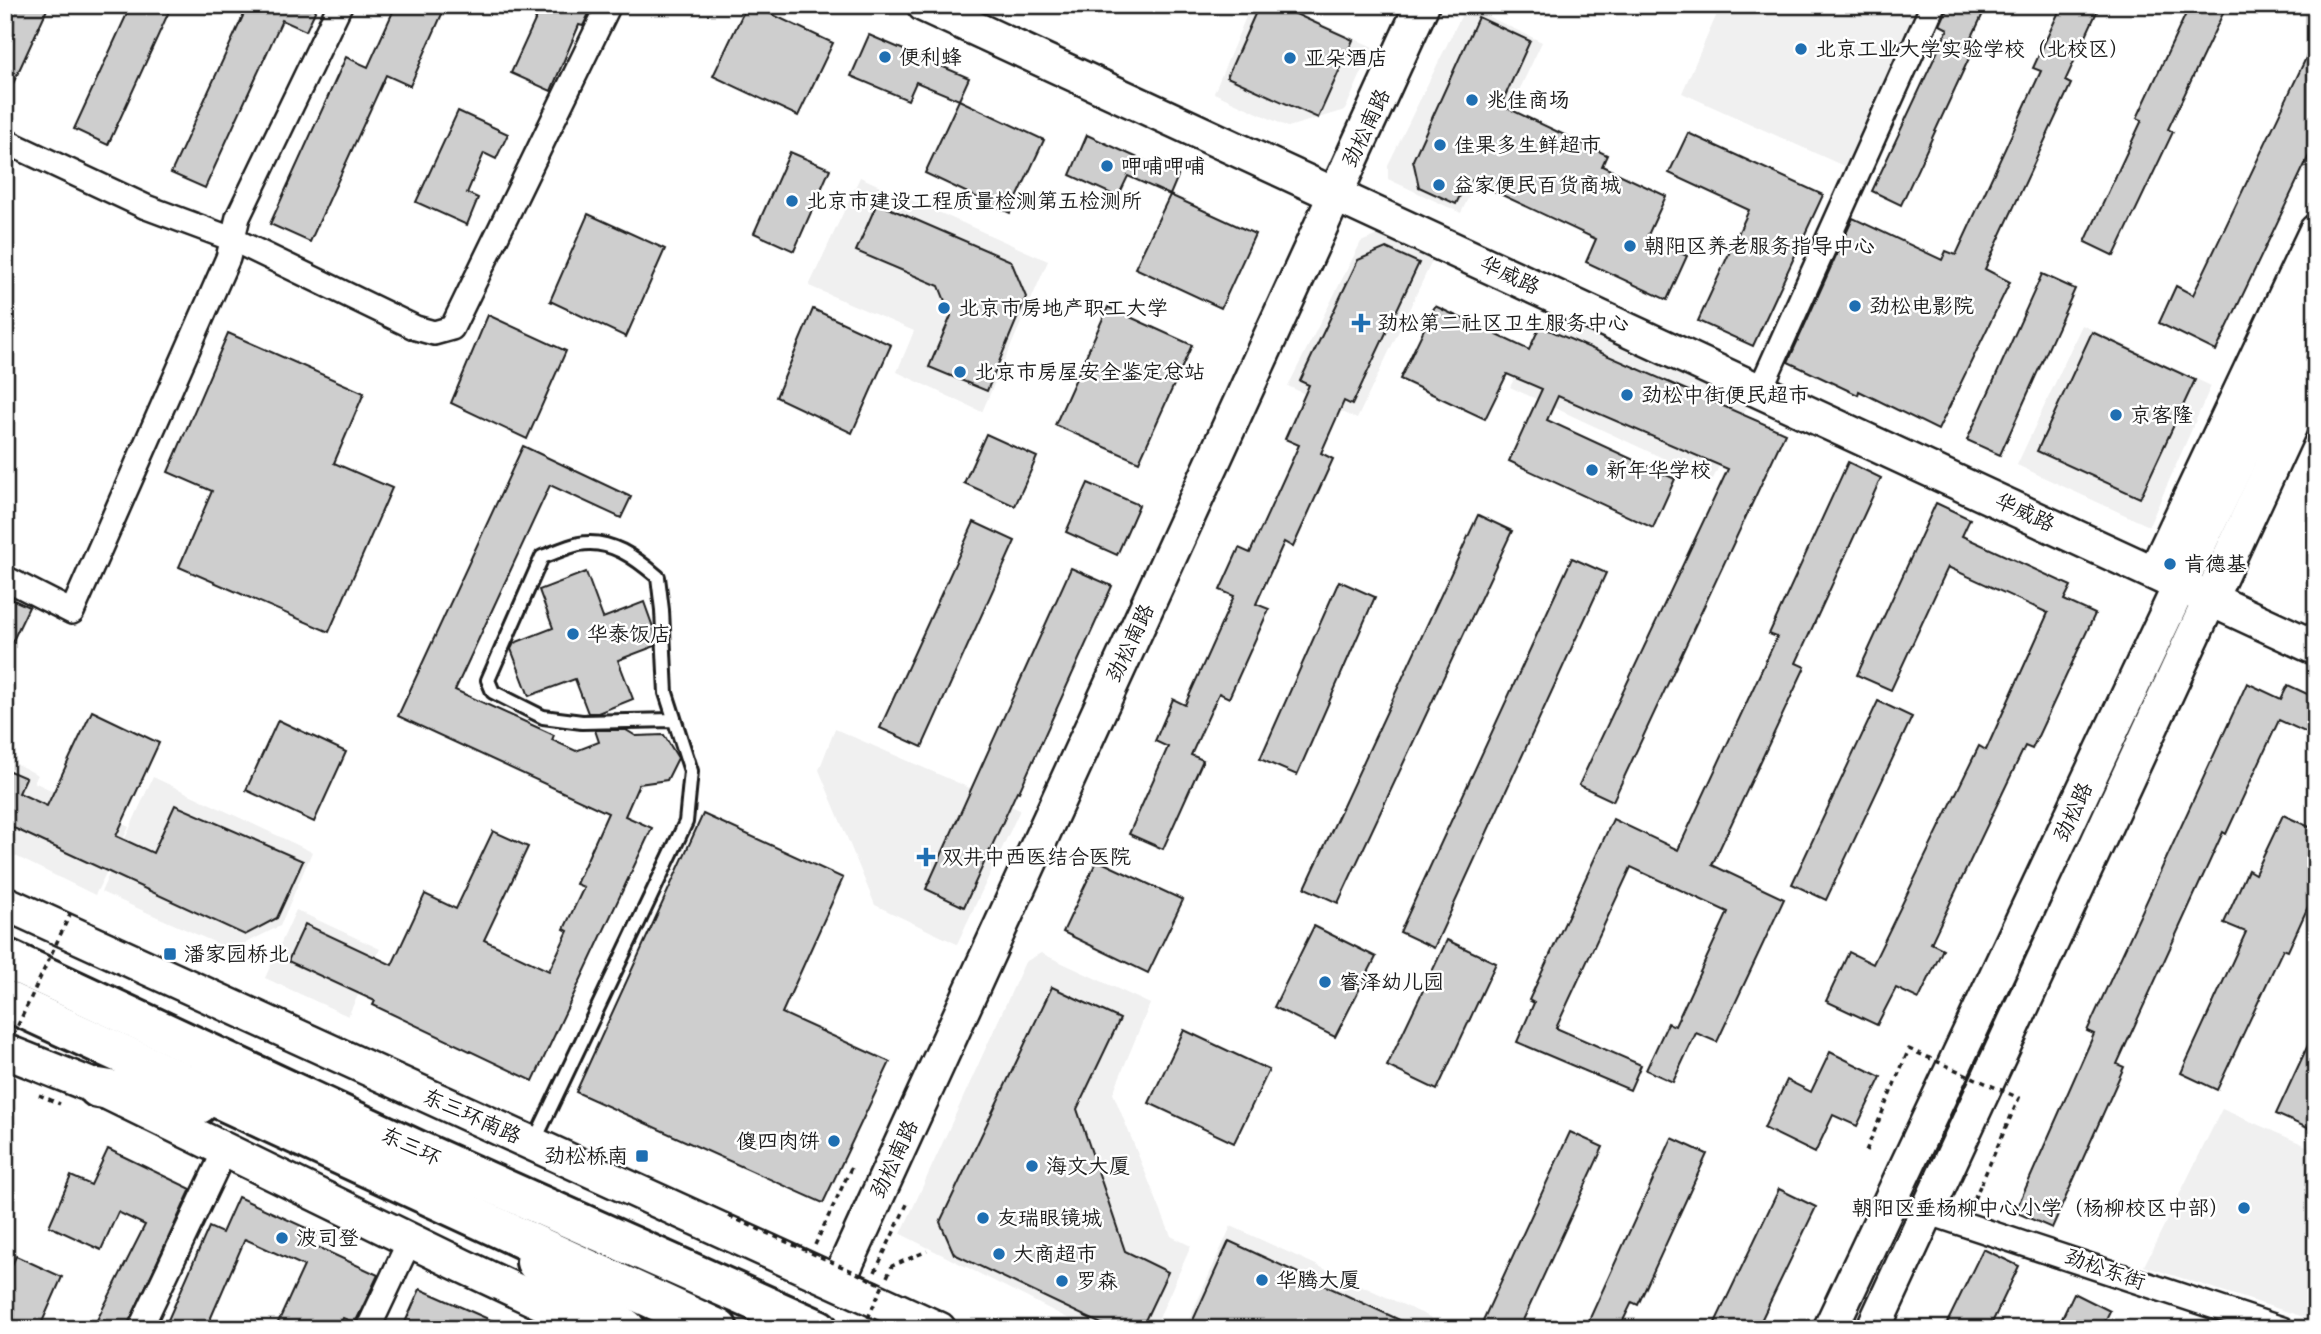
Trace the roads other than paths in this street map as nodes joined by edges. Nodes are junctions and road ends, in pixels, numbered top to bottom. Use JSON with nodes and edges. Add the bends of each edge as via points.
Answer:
{"nodes":[{"id":1,"x":340,"y":5,"type":"edge"},
{"id":2,"x":609,"y":5,"type":"edge"},
{"id":3,"x":924,"y":5,"type":"edge"},
{"id":4,"x":1422,"y":5,"type":"edge"},
{"id":5,"x":1933,"y":5,"type":"edge"},
{"id":6,"x":5,"y":141,"type":"edge"},
{"id":7,"x":1335,"y":194,"type":"junction"},
{"id":8,"x":2316,"y":231,"type":"edge"},
{"id":9,"x":232,"y":239,"type":"junction"},
{"id":10,"x":2316,"y":296,"type":"edge"},
{"id":11,"x":2316,"y":370,"type":"edge"},
{"id":12,"x":1760,"y":390,"type":"junction"},
{"id":13,"x":5,"y":578,"type":"edge"},
{"id":14,"x":2168,"y":578,"type":"junction"},
{"id":15,"x":2210,"y":598,"type":"junction"},
{"id":16,"x":2316,"y":648,"type":"edge"},
{"id":17,"x":673,"y":720,"type":"junction"},
{"id":18,"x":5,"y":903,"type":"edge"},
{"id":19,"x":5,"y":958,"type":"edge"},
{"id":20,"x":5,"y":1000,"type":"edge"},
{"id":21,"x":5,"y":1052,"type":"edge"},
{"id":22,"x":98,"y":1088,"type":"junction"},
{"id":23,"x":245,"y":1111,"type":"junction"},
{"id":24,"x":533,"y":1144,"type":"junction"},
{"id":25,"x":225,"y":1150,"type":"junction"},
{"id":26,"x":1927,"y":1212,"type":"junction"},
{"id":27,"x":470,"y":1213,"type":"junction"},
{"id":28,"x":410,"y":1240,"type":"junction"},
{"id":29,"x":838,"y":1282,"type":"junction"},
{"id":30,"x":777,"y":1309,"type":"junction"},
{"id":31,"x":140,"y":1329,"type":"edge"},
{"id":32,"x":368,"y":1329,"type":"edge"},
{"id":33,"x":598,"y":1329,"type":"edge"},
{"id":34,"x":626,"y":1329,"type":"edge"},
{"id":35,"x":718,"y":1329,"type":"edge"},
{"id":36,"x":818,"y":1329,"type":"edge"},
{"id":37,"x":842,"y":1329,"type":"edge"},
{"id":38,"x":939,"y":1329,"type":"edge"},
{"id":39,"x":1830,"y":1329,"type":"edge"},
{"id":40,"x":1873,"y":1329,"type":"edge"},
{"id":41,"x":2282,"y":1329,"type":"edge"}],
"edges":[{"from":1,"to":9,"type":"street","via":[[238,216]]},
{"from":2,"to":9,"type":"street","via":[[452,328],[434,333],[416,328]]},
{"from":3,"to":7,"type":"street","name":"华威路"},
{"from":4,"to":7,"type":"street","name":"劲松南路"},
{"from":5,"to":12,"type":"street"},
{"from":6,"to":9,"type":"street","via":[[146,207]]},
{"from":7,"to":12,"type":"street","name":"华威路"},
{"from":7,"to":29,"type":"street","name":"劲松南路"},
{"from":8,"to":14,"type":"street"},
{"from":9,"to":13,"type":"street","via":[[228,258],[72,611]]},
{"from":10,"to":14,"type":"street","name":"劲松路"},
{"from":11,"to":15,"type":"street","name":"劲松路"},
{"from":12,"to":14,"type":"street","name":"华威路"},
{"from":14,"to":15,"type":"street","name":"华威路"},
{"from":14,"to":39,"type":"street","name":"劲松路"},
{"from":15,"to":16,"type":"street","name":"华威路"},
{"from":15,"to":26,"type":"street","name":"劲松路"},
{"from":17,"to":17,"type":"lane","via":[[666,693],[658,577],[636,558],[608,544],[580,544],[542,557],[488,680],[493,692],[543,718]]},
{"from":17,"to":24,"type":"lane","via":[[691,771],[687,822]]},
{"from":18,"to":24,"type":"street","name":"东三环南路"},
{"from":19,"to":30,"type":"highway","name":"东三环","via":[[419,1151]]},
{"from":20,"to":23,"type":"highway","name":"东三环"},
{"from":21,"to":22,"type":"street"},
{"from":22,"to":23,"type":"highway"},
{"from":22,"to":25,"type":"street"},
{"from":23,"to":27,"type":"highway","name":"东三环"},
{"from":24,"to":29,"type":"street","name":"东三环南路"},
{"from":25,"to":28,"type":"street"},
{"from":25,"to":31,"type":"street"},
{"from":26,"to":40,"type":"street","name":"劲松路"},
{"from":26,"to":41,"type":"street","name":"劲松东街"},
{"from":27,"to":34,"type":"highway"},
{"from":27,"to":35,"type":"highway","name":"东三环"},
{"from":28,"to":32,"type":"street"},
{"from":28,"to":33,"type":"street"},
{"from":29,"to":38,"type":"street","name":"东三环南路"},
{"from":30,"to":36,"type":"highway","name":"东三环"},
{"from":30,"to":37,"type":"highway"}]}
